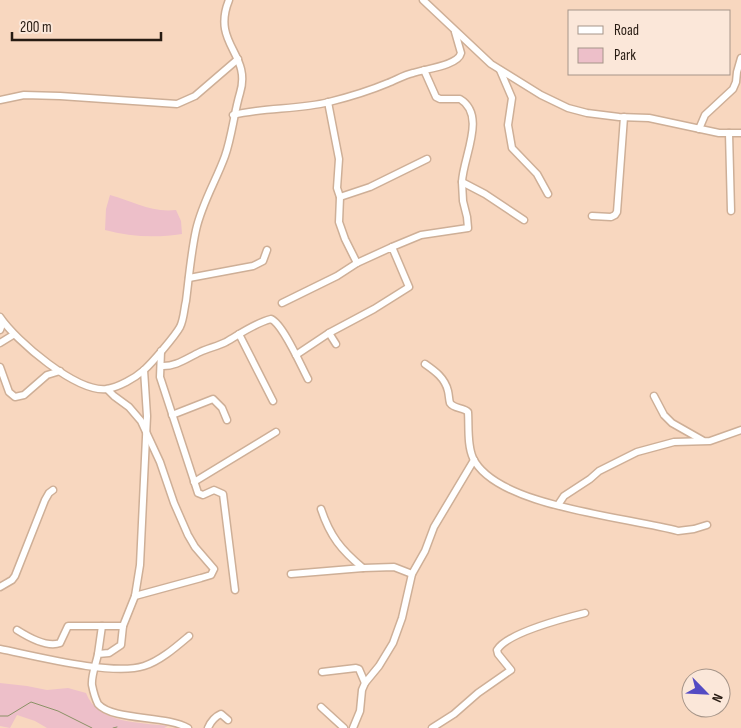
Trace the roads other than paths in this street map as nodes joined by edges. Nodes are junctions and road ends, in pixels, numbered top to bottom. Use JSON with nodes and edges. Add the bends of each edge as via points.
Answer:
{"nodes":[{"id":1,"x":229,"y":0,"type":"edge"},
{"id":2,"x":423,"y":0,"type":"edge"},
{"id":3,"x":454,"y":31,"type":"junction"},
{"id":4,"x":741,"y":58,"type":"edge"},
{"id":5,"x":238,"y":60,"type":"junction"},
{"id":6,"x":424,"y":70,"type":"junction"},
{"id":7,"x":500,"y":70,"type":"junction"},
{"id":8,"x":0,"y":100,"type":"edge"},
{"id":9,"x":328,"y":102,"type":"junction"},
{"id":10,"x":234,"y":115,"type":"junction"},
{"id":11,"x":624,"y":117,"type":"junction"},
{"id":12,"x":699,"y":129,"type":"junction"},
{"id":13,"x":728,"y":133,"type":"junction"},
{"id":14,"x":741,"y":133,"type":"edge"},
{"id":15,"x":427,"y":159,"type":"dead end"},
{"id":16,"x":462,"y":182,"type":"junction"},
{"id":17,"x":548,"y":194,"type":"dead end"},
{"id":18,"x":340,"y":198,"type":"junction"},
{"id":19,"x":731,"y":211,"type":"dead end"},
{"id":20,"x":592,"y":216,"type":"dead end"},
{"id":21,"x":524,"y":220,"type":"dead end"},
{"id":22,"x":392,"y":247,"type":"junction"},
{"id":23,"x":267,"y":250,"type":"dead end"},
{"id":24,"x":357,"y":263,"type":"junction"},
{"id":25,"x":189,"y":278,"type":"junction"},
{"id":26,"x":282,"y":303,"type":"dead end"},
{"id":27,"x":2,"y":320,"type":"edge"},
{"id":28,"x":0,"y":330,"type":"edge"},
{"id":29,"x":329,"y":333,"type":"junction"},
{"id":30,"x":239,"y":334,"type":"junction"},
{"id":31,"x":13,"y":335,"type":"junction"},
{"id":32,"x":0,"y":343,"type":"edge"},
{"id":33,"x":336,"y":344,"type":"dead end"},
{"id":34,"x":161,"y":351,"type":"junction"},
{"id":35,"x":296,"y":355,"type":"junction"},
{"id":36,"x":424,"y":364,"type":"dead end"},
{"id":37,"x":160,"y":366,"type":"junction"},
{"id":38,"x":0,"y":367,"type":"edge"},
{"id":39,"x":144,"y":370,"type":"junction"},
{"id":40,"x":60,"y":371,"type":"junction"},
{"id":41,"x":308,"y":379,"type":"dead end"},
{"id":42,"x":108,"y":389,"type":"junction"},
{"id":43,"x":654,"y":396,"type":"dead end"},
{"id":44,"x":273,"y":401,"type":"dead end"},
{"id":45,"x":172,"y":415,"type":"junction"},
{"id":46,"x":227,"y":420,"type":"dead end"},
{"id":47,"x":741,"y":430,"type":"edge"},
{"id":48,"x":146,"y":431,"type":"junction"},
{"id":49,"x":276,"y":432,"type":"dead end"},
{"id":50,"x":702,"y":440,"type":"junction"},
{"id":51,"x":474,"y":460,"type":"junction"},
{"id":52,"x":194,"y":482,"type":"junction"},
{"id":53,"x":53,"y":490,"type":"dead end"},
{"id":54,"x":558,"y":505,"type":"junction"},
{"id":55,"x":321,"y":509,"type":"dead end"},
{"id":56,"x":707,"y":525,"type":"dead end"},
{"id":57,"x":363,"y":568,"type":"junction"},
{"id":58,"x":291,"y":574,"type":"dead end"},
{"id":59,"x":412,"y":574,"type":"junction"},
{"id":60,"x":0,"y":587,"type":"edge"},
{"id":61,"x":235,"y":590,"type":"dead end"},
{"id":62,"x":135,"y":596,"type":"junction"},
{"id":63,"x":585,"y":613,"type":"dead end"},
{"id":64,"x":102,"y":626,"type":"junction"},
{"id":65,"x":123,"y":626,"type":"junction"},
{"id":66,"x":17,"y":630,"type":"dead end"},
{"id":67,"x":189,"y":636,"type":"dead end"},
{"id":68,"x":0,"y":649,"type":"edge"},
{"id":69,"x":98,"y":654,"type":"junction"},
{"id":70,"x":95,"y":666,"type":"junction"},
{"id":71,"x":322,"y":672,"type":"dead end"},
{"id":72,"x":365,"y":683,"type":"junction"},
{"id":73,"x":321,"y":706,"type":"dead end"},
{"id":74,"x":228,"y":720,"type":"dead end"},
{"id":75,"x":188,"y":728,"type":"edge"},
{"id":76,"x":208,"y":728,"type":"edge"},
{"id":77,"x":344,"y":728,"type":"edge"},
{"id":78,"x":353,"y":728,"type":"edge"},
{"id":79,"x":432,"y":728,"type":"edge"}],
"edges":[{"from":1,"to":5,"type":"street","via":[[223,24]]},
{"from":2,"to":3,"type":"street"},
{"from":3,"to":6,"type":"street","via":[[460,57]]},
{"from":3,"to":7,"type":"street"},
{"from":4,"to":12,"type":"street","via":[[733,89],[705,116]]},
{"from":5,"to":8,"type":"street","via":[[195,96],[178,104],[24,95]]},
{"from":5,"to":10,"type":"street","via":[[243,73],[242,87]]},
{"from":6,"to":9,"type":"street"},
{"from":6,"to":16,"type":"street","via":[[436,97],[460,99],[473,118]]},
{"from":7,"to":11,"type":"street","via":[[568,108]]},
{"from":7,"to":17,"type":"street","via":[[512,98],[508,125],[512,148],[537,174]]},
{"from":9,"to":10,"type":"street"},
{"from":9,"to":18,"type":"street","via":[[339,159],[337,188]]},
{"from":10,"to":25,"type":"street","via":[[226,154],[200,211]]},
{"from":11,"to":12,"type":"street","via":[[649,118]]},
{"from":11,"to":20,"type":"street","via":[[617,212],[611,217]]},
{"from":12,"to":13,"type":"street"},
{"from":13,"to":14,"type":"street"},
{"from":13,"to":19,"type":"street"},
{"from":15,"to":18,"type":"street"},
{"from":16,"to":21,"type":"street"},
{"from":16,"to":22,"type":"street","via":[[468,228],[421,235]]},
{"from":18,"to":24,"type":"street","via":[[339,222]]},
{"from":22,"to":24,"type":"street"},
{"from":22,"to":29,"type":"street","via":[[409,287]]},
{"from":23,"to":25,"type":"street","via":[[263,261],[253,266]]},
{"from":24,"to":26,"type":"street"},
{"from":25,"to":34,"type":"street","via":[[181,326]]},
{"from":27,"to":28,"type":"street"},
{"from":27,"to":31,"type":"street"},
{"from":29,"to":33,"type":"street"},
{"from":29,"to":35,"type":"street"},
{"from":30,"to":35,"type":"street","via":[[266,320],[274,320]]},
{"from":30,"to":37,"type":"street","via":[[187,360]]},
{"from":30,"to":44,"type":"street"},
{"from":31,"to":32,"type":"street"},
{"from":31,"to":40,"type":"street"},
{"from":34,"to":37,"type":"street"},
{"from":34,"to":39,"type":"street"},
{"from":35,"to":41,"type":"street"},
{"from":36,"to":51,"type":"street","via":[[444,382],[449,402],[468,412]]},
{"from":37,"to":45,"type":"street","via":[[160,377]]},
{"from":38,"to":40,"type":"street","via":[[9,392],[16,397],[24,395],[47,375]]},
{"from":39,"to":42,"type":"street"},
{"from":39,"to":48,"type":"street"},
{"from":40,"to":42,"type":"street","via":[[82,385]]},
{"from":42,"to":48,"type":"street","via":[[133,411]]},
{"from":43,"to":50,"type":"street","via":[[669,420]]},
{"from":45,"to":46,"type":"street","via":[[213,399]]},
{"from":45,"to":52,"type":"street"},
{"from":47,"to":50,"type":"street","via":[[720,438]]},
{"from":48,"to":62,"type":"street","via":[[140,565]]},
{"from":48,"to":62,"type":"street","via":[[188,535],[214,570],[201,578]]},
{"from":49,"to":52,"type":"street"},
{"from":50,"to":54,"type":"street","via":[[656,446],[618,460],[571,490]]},
{"from":51,"to":54,"type":"street","via":[[482,472],[500,485]]},
{"from":51,"to":59,"type":"street","via":[[434,527]]},
{"from":52,"to":61,"type":"street","via":[[200,495],[214,490],[223,494]]},
{"from":53,"to":60,"type":"street","via":[[45,500],[15,576]]},
{"from":54,"to":56,"type":"street","via":[[678,531]]},
{"from":55,"to":57,"type":"street","via":[[333,538]]},
{"from":57,"to":58,"type":"street"},
{"from":57,"to":59,"type":"street","via":[[394,568]]},
{"from":59,"to":72,"type":"street","via":[[393,643]]},
{"from":62,"to":65,"type":"street"},
{"from":63,"to":79,"type":"street","via":[[548,623],[503,643],[497,650],[498,654],[511,670]]},
{"from":64,"to":65,"type":"street"},
{"from":64,"to":66,"type":"street","via":[[68,626],[60,643],[56,644],[44,643]]},
{"from":64,"to":69,"type":"street"},
{"from":65,"to":69,"type":"street","via":[[120,647]]},
{"from":67,"to":70,"type":"street","via":[[146,666]]},
{"from":68,"to":70,"type":"street"},
{"from":69,"to":70,"type":"street"},
{"from":70,"to":75,"type":"street","via":[[92,685],[98,703],[108,711],[168,721]]},
{"from":71,"to":72,"type":"street","via":[[356,668]]},
{"from":72,"to":78,"type":"street"},
{"from":73,"to":77,"type":"street"},
{"from":74,"to":76,"type":"street","via":[[221,714],[216,716]]}]}
